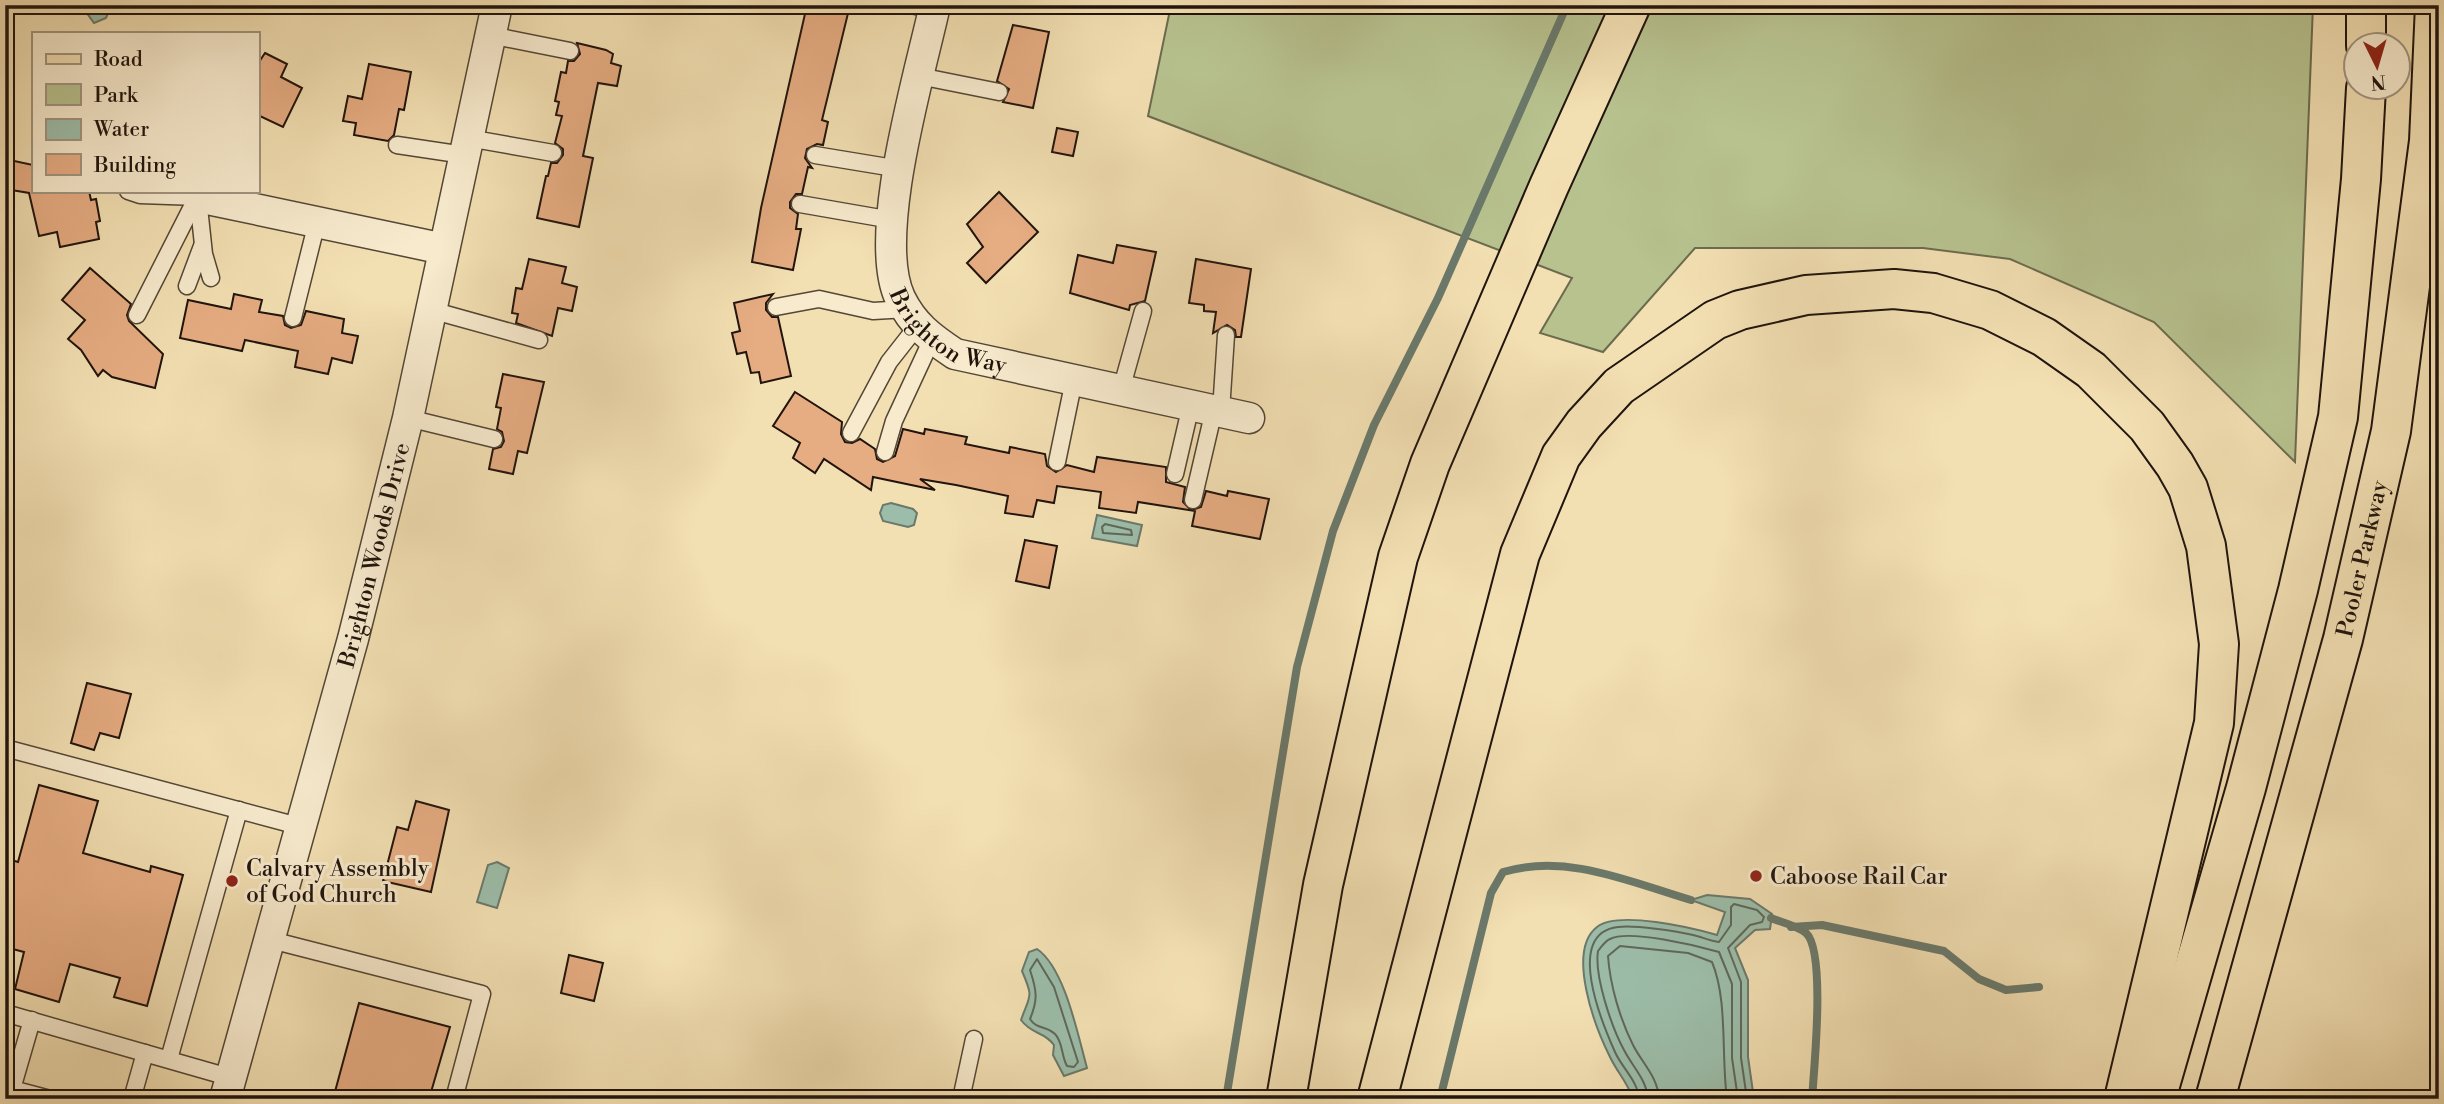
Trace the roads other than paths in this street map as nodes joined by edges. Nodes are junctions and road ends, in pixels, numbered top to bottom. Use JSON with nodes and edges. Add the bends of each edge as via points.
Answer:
{"nodes":[{"id":1,"x":497,"y":5,"type":"edge"},
{"id":2,"x":1631,"y":5,"type":"edge"},
{"id":3,"x":2365,"y":5,"type":"edge"},
{"id":4,"x":2435,"y":5,"type":"edge"},
{"id":5,"x":926,"y":7,"type":"edge"},
{"id":6,"x":2366,"y":32,"type":"edge"},
{"id":7,"x":490,"y":35,"type":"junction"},
{"id":8,"x":570,"y":51,"type":"dead end"},
{"id":9,"x":919,"y":76,"type":"junction"},
{"id":10,"x":999,"y":92,"type":"dead end"},
{"id":11,"x":2365,"y":102,"type":"edge"},
{"id":12,"x":397,"y":145,"type":"dead end"},
{"id":13,"x":466,"y":146,"type":"junction"},
{"id":14,"x":553,"y":153,"type":"dead end"},
{"id":15,"x":815,"y":155,"type":"dead end"},
{"id":16,"x":900,"y":169,"type":"junction"},
{"id":17,"x":131,"y":192,"type":"edge"},
{"id":18,"x":196,"y":192,"type":"edge"},
{"id":19,"x":800,"y":204,"type":"dead end"},
{"id":20,"x":892,"y":220,"type":"junction"},
{"id":21,"x":317,"y":222,"type":"junction"},
{"id":22,"x":203,"y":243,"type":"junction"},
{"id":23,"x":444,"y":249,"type":"junction"},
{"id":24,"x":211,"y":278,"type":"dead end"},
{"id":25,"x":187,"y":286,"type":"dead end"},
{"id":26,"x":776,"y":307,"type":"dead end"},
{"id":27,"x":431,"y":310,"type":"junction"},
{"id":28,"x":1143,"y":311,"type":"dead end"},
{"id":29,"x":137,"y":315,"type":"dead end"},
{"id":30,"x":293,"y":318,"type":"dead end"},
{"id":31,"x":919,"y":325,"type":"junction"},
{"id":32,"x":1226,"y":335,"type":"dead end"},
{"id":33,"x":539,"y":340,"type":"dead end"},
{"id":34,"x":1074,"y":380,"type":"junction"},
{"id":35,"x":1121,"y":390,"type":"junction"},
{"id":36,"x":1219,"y":411,"type":"junction"},
{"id":37,"x":408,"y":418,"type":"junction"},
{"id":38,"x":851,"y":433,"type":"dead end"},
{"id":39,"x":494,"y":439,"type":"dead end"},
{"id":40,"x":885,"y":452,"type":"dead end"},
{"id":41,"x":1056,"y":462,"type":"dead end"},
{"id":42,"x":1175,"y":474,"type":"dead end"},
{"id":43,"x":1193,"y":500,"type":"dead end"},
{"id":44,"x":5,"y":748,"type":"edge"},
{"id":45,"x":239,"y":810,"type":"junction"},
{"id":46,"x":302,"y":827,"type":"junction"},
{"id":47,"x":271,"y":940,"type":"junction"},
{"id":48,"x":5,"y":1013,"type":"edge"},
{"id":49,"x":32,"y":1020,"type":"junction"},
{"id":50,"x":974,"y":1039,"type":"dead end"},
{"id":51,"x":145,"y":1053,"type":"junction"},
{"id":52,"x":169,"y":1059,"type":"junction"},
{"id":53,"x":9,"y":1088,"type":"edge"},
{"id":54,"x":228,"y":1089,"type":"edge"},
{"id":55,"x":50,"y":1099,"type":"edge"},
{"id":56,"x":132,"y":1099,"type":"edge"},
{"id":57,"x":454,"y":1099,"type":"edge"},
{"id":58,"x":961,"y":1099,"type":"edge"},
{"id":59,"x":1286,"y":1099,"type":"edge"},
{"id":60,"x":1377,"y":1099,"type":"edge"},
{"id":61,"x":2124,"y":1099,"type":"edge"},
{"id":62,"x":2156,"y":1099,"type":"edge"},
{"id":63,"x":2215,"y":1099,"type":"edge"}],
"edges":[{"from":1,"to":7,"type":"street","name":"Brighton Woods Drive"},
{"from":2,"to":59,"type":"main road","via":[[1435,452],[1398,556],[1323,885]]},
{"from":3,"to":6,"type":"main road"},
{"from":4,"to":63,"type":"main road","name":"Pooler Parkway","via":[[2429,141],[2391,431],[2343,639]]},
{"from":5,"to":9,"type":"street","name":"Brighton Way"},
{"from":7,"to":8,"type":"lane"},
{"from":7,"to":13,"type":"street","name":"Brighton Woods Drive"},
{"from":9,"to":10,"type":"lane"},
{"from":9,"to":16,"type":"street","name":"Brighton Way"},
{"from":11,"to":62,"type":"main road","via":[[2338,417],[2246,788]]},
{"from":12,"to":13,"type":"lane"},
{"from":13,"to":14,"type":"lane"},
{"from":13,"to":23,"type":"street","name":"Brighton Woods Drive"},
{"from":15,"to":16,"type":"lane"},
{"from":16,"to":20,"type":"street","name":"Brighton Way"},
{"from":17,"to":18,"type":"lane"},
{"from":18,"to":21,"type":"street"},
{"from":18,"to":22,"type":"lane"},
{"from":18,"to":29,"type":"lane"},
{"from":19,"to":20,"type":"lane"},
{"from":20,"to":31,"type":"street","name":"Brighton Way","via":[[891,256],[900,297]]},
{"from":21,"to":23,"type":"street"},
{"from":21,"to":30,"type":"lane"},
{"from":22,"to":24,"type":"lane"},
{"from":22,"to":25,"type":"lane"},
{"from":23,"to":27,"type":"street","name":"Brighton Woods Drive"},
{"from":26,"to":31,"type":"lane","via":[[819,299]]},
{"from":27,"to":33,"type":"lane"},
{"from":27,"to":37,"type":"street","name":"Brighton Woods Drive"},
{"from":28,"to":35,"type":"lane"},
{"from":31,"to":34,"type":"street","name":"Brighton Way","via":[[955,354]]},
{"from":31,"to":38,"type":"lane","via":[[889,362]]},
{"from":31,"to":40,"type":"lane"},
{"from":32,"to":36,"type":"lane"},
{"from":34,"to":35,"type":"street","name":"Brighton Way"},
{"from":34,"to":41,"type":"lane"},
{"from":35,"to":36,"type":"street","name":"Brighton Way"},
{"from":36,"to":42,"type":"lane"},
{"from":36,"to":43,"type":"lane"},
{"from":37,"to":39,"type":"lane"},
{"from":37,"to":46,"type":"street","name":"Brighton Woods Drive"},
{"from":44,"to":45,"type":"lane"},
{"from":45,"to":46,"type":"lane"},
{"from":45,"to":52,"type":"lane"},
{"from":46,"to":47,"type":"street","name":"Brighton Woods Drive"},
{"from":47,"to":54,"type":"street","name":"Brighton Woods Drive"},
{"from":47,"to":57,"type":"lane","via":[[482,994]]},
{"from":48,"to":49,"type":"lane"},
{"from":49,"to":51,"type":"lane"},
{"from":49,"to":53,"type":"lane"},
{"from":50,"to":58,"type":"lane"},
{"from":51,"to":52,"type":"lane"},
{"from":51,"to":56,"type":"lane"},
{"from":52,"to":54,"type":"lane"},
{"from":53,"to":55,"type":"lane"},
{"from":60,"to":61,"type":"main road","via":[[1520,554],[1562,456],[1619,386],[1715,320],[1806,295],[1894,289],[1933,293],[1990,310],[2044,337],[2091,370],[2147,426],[2175,465],[2188,488],[2206,546],[2219,644],[2214,723]]}]}
